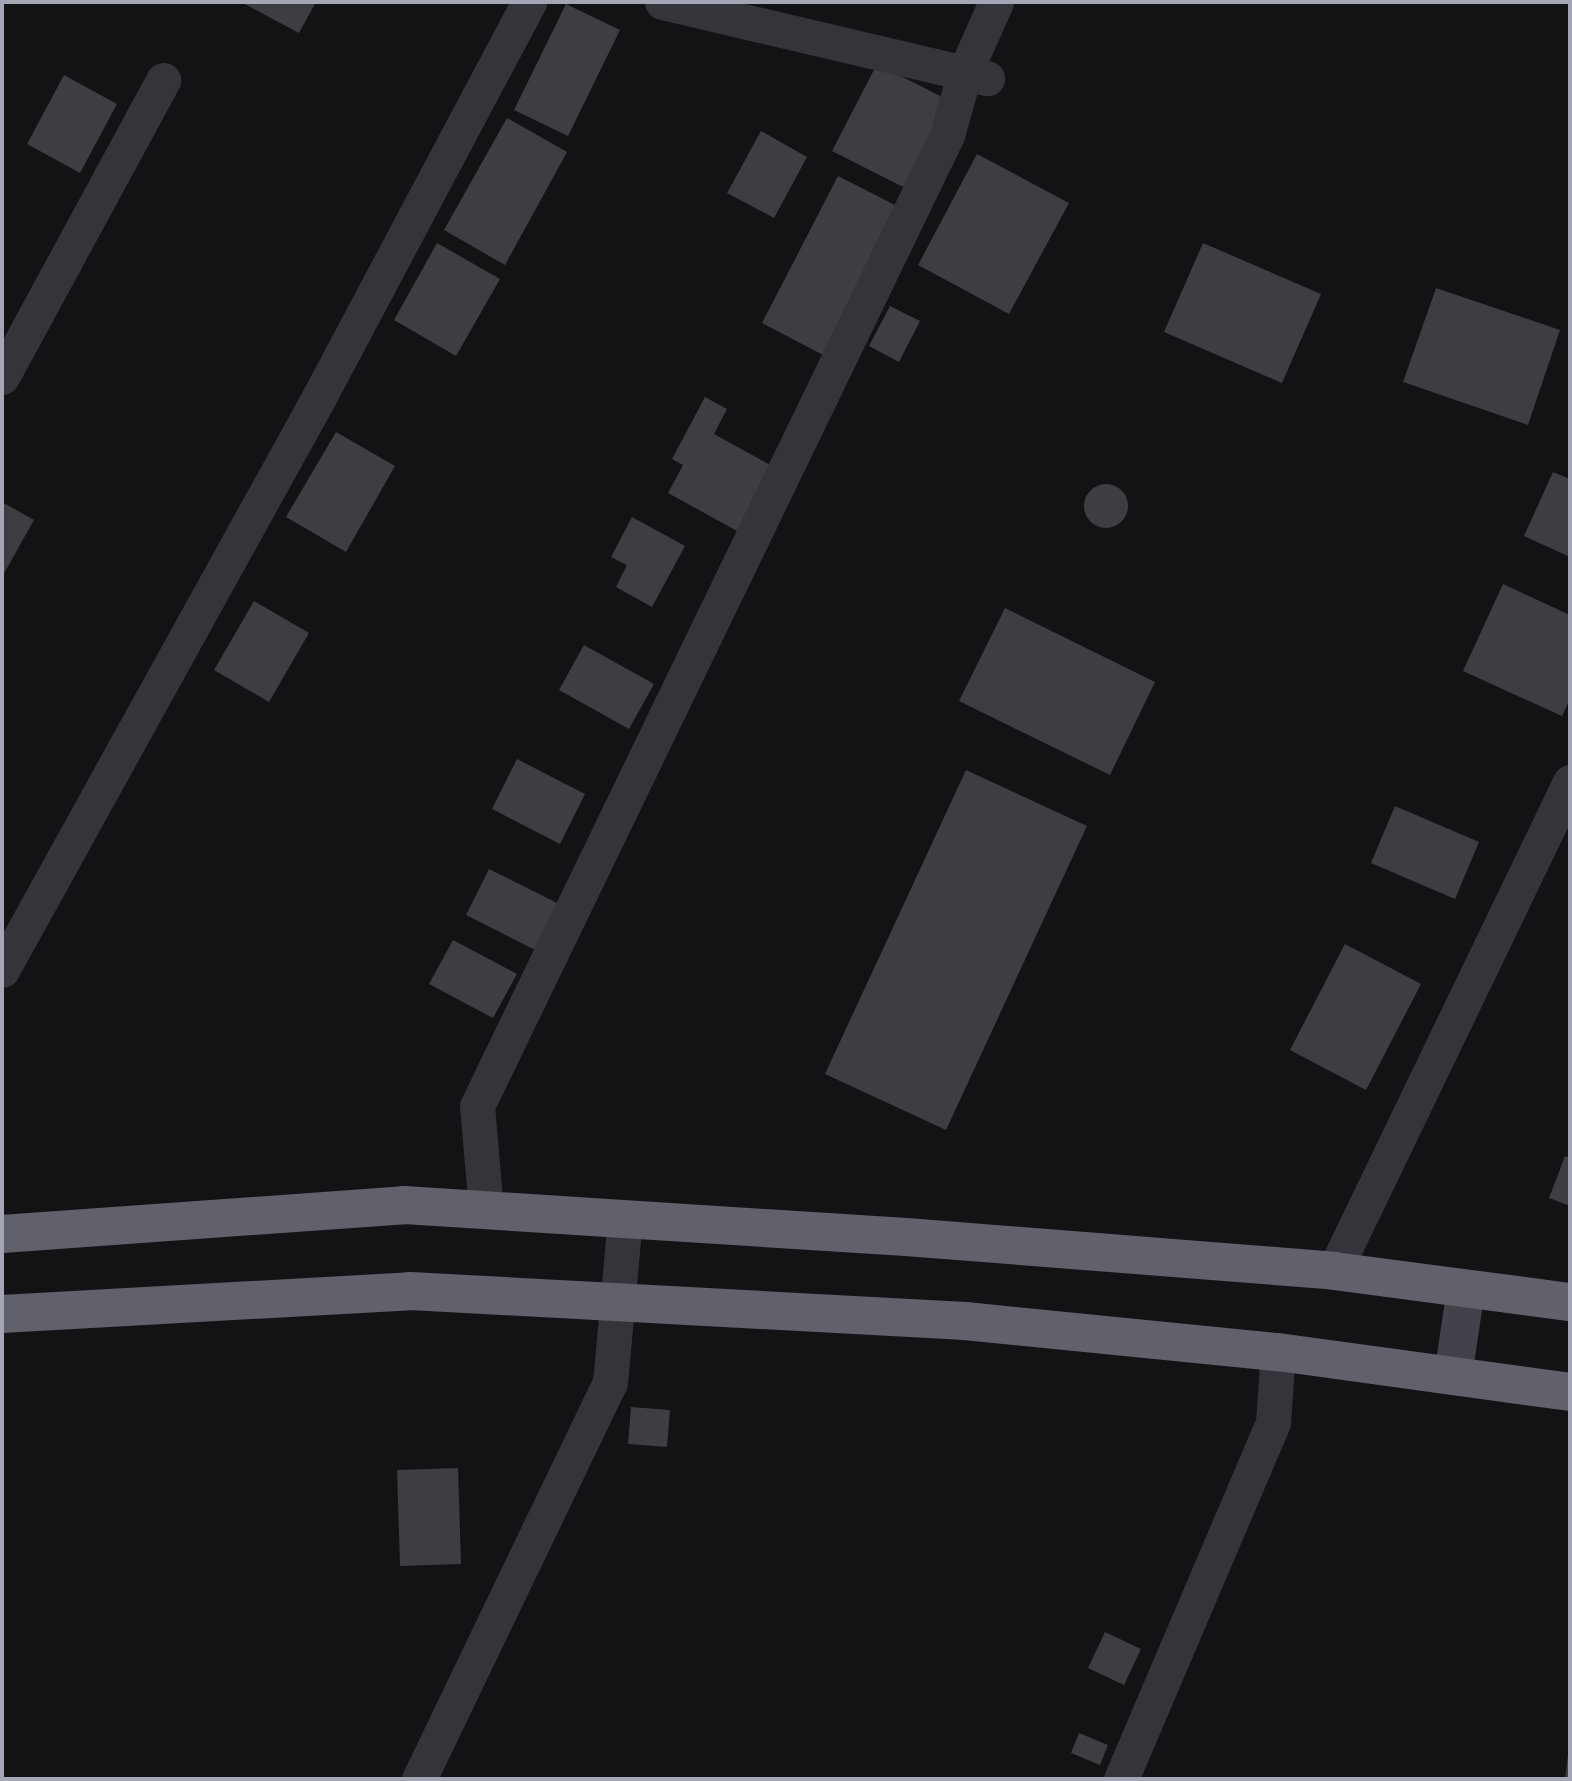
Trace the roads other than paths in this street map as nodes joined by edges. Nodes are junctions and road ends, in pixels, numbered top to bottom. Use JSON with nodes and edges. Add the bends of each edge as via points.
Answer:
{"nodes":[{"id":1,"x":528,"y":2,"type":"edge"},
{"id":2,"x":662,"y":2,"type":"edge"},
{"id":3,"x":996,"y":2,"type":"edge"},
{"id":4,"x":976,"y":75,"type":"junction"},
{"id":5,"x":163,"y":80,"type":"dead end"},
{"id":6,"x":2,"y":377,"type":"edge"},
{"id":7,"x":1570,"y":782,"type":"edge"},
{"id":8,"x":2,"y":970,"type":"edge"},
{"id":9,"x":486,"y":1210,"type":"junction"},
{"id":10,"x":625,"y":1219,"type":"junction"},
{"id":11,"x":2,"y":1234,"type":"edge"},
{"id":12,"x":1335,"y":1271,"type":"junction"},
{"id":13,"x":1466,"y":1289,"type":"junction"},
{"id":14,"x":615,"y":1302,"type":"junction"},
{"id":15,"x":1570,"y":1302,"type":"edge"},
{"id":16,"x":2,"y":1314,"type":"edge"},
{"id":17,"x":1278,"y":1352,"type":"junction"},
{"id":18,"x":1453,"y":1376,"type":"junction"},
{"id":19,"x":1570,"y":1392,"type":"edge"},
{"id":20,"x":419,"y":1779,"type":"edge"},
{"id":21,"x":1121,"y":1779,"type":"edge"}],
"edges":[{"from":1,"to":8,"type":"street","via":[[318,399]]},
{"from":2,"to":4,"type":"street"},
{"from":3,"to":4,"type":"street"},
{"from":4,"to":9,"type":"street","via":[[477,1106]]},
{"from":5,"to":6,"type":"street"},
{"from":7,"to":12,"type":"street"},
{"from":9,"to":10,"type":"highway"},
{"from":9,"to":11,"type":"highway","via":[[404,1205]]},
{"from":10,"to":12,"type":"highway"},
{"from":10,"to":14,"type":"street"},
{"from":12,"to":13,"type":"highway"},
{"from":13,"to":15,"type":"highway"},
{"from":13,"to":18,"type":"main road"},
{"from":14,"to":16,"type":"highway","via":[[410,1291]]},
{"from":14,"to":17,"type":"highway","via":[[965,1321]]},
{"from":14,"to":20,"type":"street","via":[[610,1382]]},
{"from":17,"to":18,"type":"highway"},
{"from":17,"to":21,"type":"street","via":[[1273,1422]]},
{"from":18,"to":19,"type":"highway"}]}
